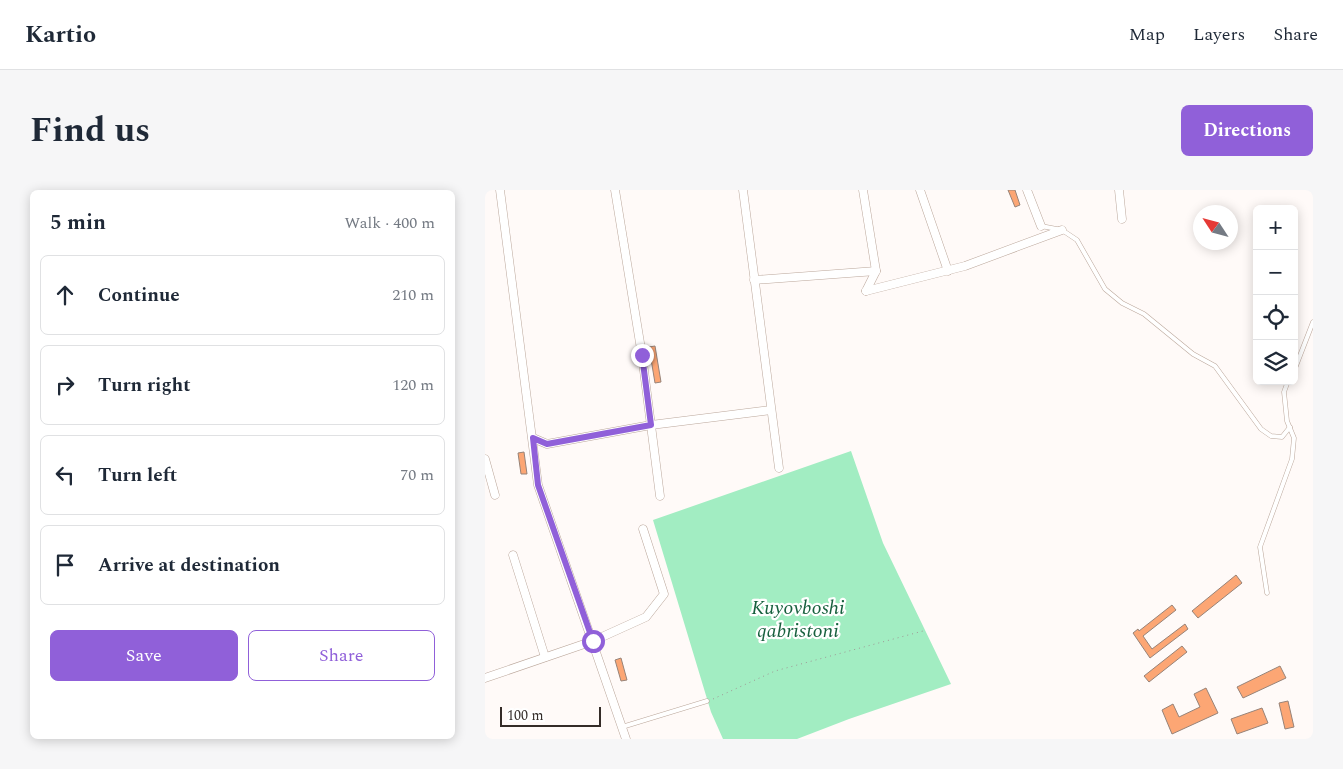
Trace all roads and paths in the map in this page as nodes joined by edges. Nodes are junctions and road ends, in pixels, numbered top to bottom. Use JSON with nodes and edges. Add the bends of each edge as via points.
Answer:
{"nodes":[{"id":1,"x":500,"y":190,"type":"edge"},
{"id":2,"x":615,"y":190,"type":"edge"},
{"id":3,"x":743,"y":190,"type":"edge"},
{"id":4,"x":863,"y":190,"type":"edge"},
{"id":5,"x":920,"y":190,"type":"edge"},
{"id":6,"x":1027,"y":190,"type":"edge"},
{"id":7,"x":1119,"y":190,"type":"edge"},
{"id":8,"x":1122,"y":219,"type":"dead end"},
{"id":9,"x":1041,"y":226,"type":"joint"},
{"id":10,"x":1061,"y":230,"type":"junction"},
{"id":11,"x":876,"y":271,"type":"junction"},
{"id":12,"x":948,"y":271,"type":"junction"},
{"id":13,"x":754,"y":280,"type":"junction"},
{"id":14,"x":1313,"y":322,"type":"edge"},
{"id":15,"x":1298,"y":361,"type":"edge"},
{"id":16,"x":1287,"y":385,"type":"edge"},
{"id":17,"x":771,"y":410,"type":"junction"},
{"id":18,"x":651,"y":425,"type":"junction"},
{"id":19,"x":1290,"y":428,"type":"junction"},
{"id":20,"x":533,"y":438,"type":"junction"},
{"id":21,"x":485,"y":459,"type":"edge"},
{"id":22,"x":779,"y":468,"type":"dead end"},
{"id":23,"x":495,"y":495,"type":"dead end"},
{"id":24,"x":660,"y":496,"type":"dead end"},
{"id":25,"x":643,"y":529,"type":"dead end"},
{"id":26,"x":513,"y":555,"type":"dead end"},
{"id":27,"x":1267,"y":593,"type":"dead end"},
{"id":28,"x":923,"y":631,"type":"dead end"},
{"id":29,"x":593,"y":641,"type":"junction"},
{"id":30,"x":545,"y":658,"type":"junction"},
{"id":31,"x":485,"y":678,"type":"edge"},
{"id":32,"x":707,"y":701,"type":"joint"},
{"id":33,"x":622,"y":727,"type":"junction"},
{"id":34,"x":626,"y":739,"type":"edge"}],
"edges":[{"from":1,"to":20,"type":"street"},
{"from":2,"to":18,"type":"street"},
{"from":3,"to":13,"type":"street"},
{"from":4,"to":11,"type":"street"},
{"from":5,"to":12,"type":"street"},
{"from":6,"to":9,"type":"street"},
{"from":7,"to":8,"type":"street"},
{"from":9,"to":10,"type":"lane"},
{"from":10,"to":12,"type":"street"},
{"from":10,"to":19,"type":"lane","via":[[1077,240],[1105,289],[1144,314],[1193,354],[1215,366],[1261,430],[1271,436],[1282,436]]},
{"from":11,"to":12,"type":"street","via":[[867,291]]},
{"from":11,"to":13,"type":"street"},
{"from":13,"to":17,"type":"street"},
{"from":14,"to":15,"type":"lane"},
{"from":16,"to":19,"type":"lane","via":[[1284,392]]},
{"from":17,"to":18,"type":"street"},
{"from":17,"to":22,"type":"street"},
{"from":18,"to":20,"type":"street","via":[[547,444]]},
{"from":18,"to":24,"type":"street"},
{"from":19,"to":27,"type":"lane","via":[[1292,459],[1260,547]]},
{"from":20,"to":29,"type":"street","via":[[538,485]]},
{"from":21,"to":23,"type":"street"},
{"from":25,"to":29,"type":"street","via":[[664,594],[646,617]]},
{"from":26,"to":30,"type":"street"},
{"from":28,"to":32,"type":"path","via":[[775,671]]},
{"from":29,"to":30,"type":"street"},
{"from":29,"to":33,"type":"street"},
{"from":30,"to":31,"type":"street"},
{"from":32,"to":33,"type":"lane"},
{"from":33,"to":34,"type":"street"}]}
